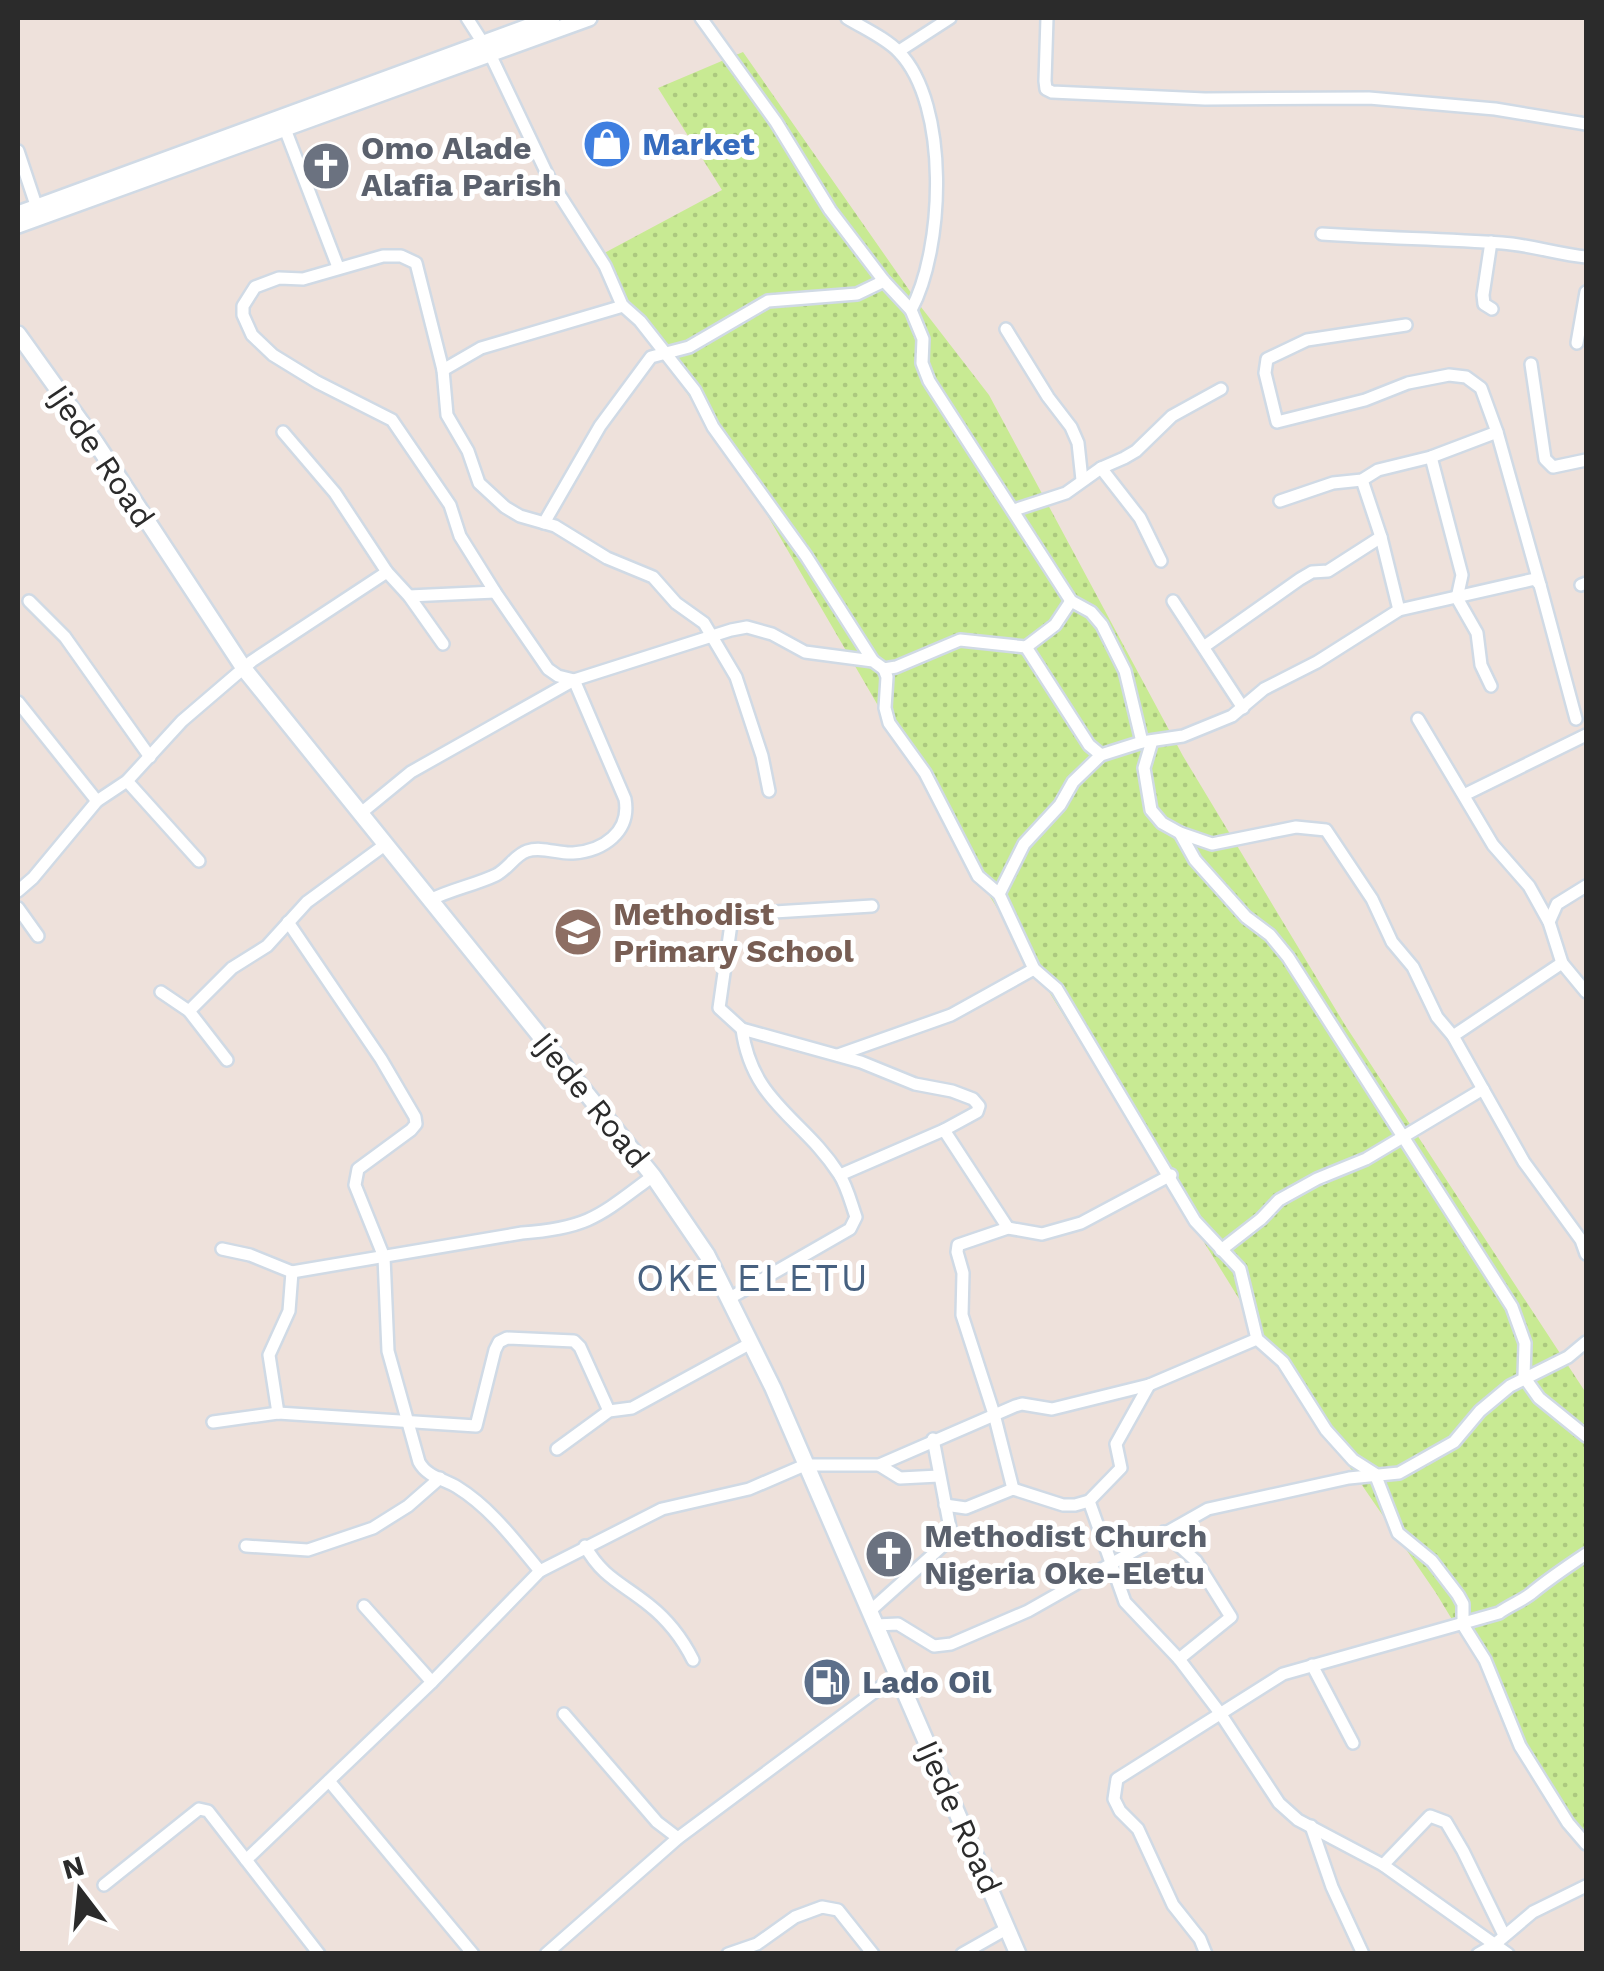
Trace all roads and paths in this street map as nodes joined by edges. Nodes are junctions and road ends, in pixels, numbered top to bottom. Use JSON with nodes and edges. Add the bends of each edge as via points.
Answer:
{"nodes":[{"id":1,"x":466,"y":18,"type":"edge"},
{"id":2,"x":552,"y":18,"type":"edge"},
{"id":3,"x":589,"y":18,"type":"edge"},
{"id":4,"x":701,"y":18,"type":"edge"},
{"id":5,"x":848,"y":18,"type":"edge"},
{"id":6,"x":950,"y":18,"type":"edge"},
{"id":7,"x":1046,"y":18,"type":"edge"},
{"id":8,"x":486,"y":49,"type":"junction"},
{"id":9,"x":898,"y":51,"type":"junction"},
{"id":10,"x":1586,"y":124,"type":"edge"},
{"id":11,"x":285,"y":129,"type":"junction"},
{"id":12,"x":18,"y":151,"type":"edge"},
{"id":13,"x":38,"y":208,"type":"junction"},
{"id":14,"x":18,"y":214,"type":"edge"},
{"id":15,"x":18,"y":225,"type":"edge"},
{"id":16,"x":1322,"y":234,"type":"dead end"},
{"id":17,"x":1491,"y":242,"type":"junction"},
{"id":18,"x":1586,"y":256,"type":"edge"},
{"id":19,"x":338,"y":267,"type":"junction"},
{"id":20,"x":884,"y":281,"type":"junction"},
{"id":21,"x":1586,"y":292,"type":"edge"},
{"id":22,"x":623,"y":306,"type":"junction"},
{"id":23,"x":1492,"y":309,"type":"dead end"},
{"id":24,"x":911,"y":310,"type":"junction"},
{"id":25,"x":1406,"y":325,"type":"dead end"},
{"id":26,"x":1006,"y":330,"type":"dead end"},
{"id":27,"x":18,"y":334,"type":"edge"},
{"id":28,"x":1577,"y":344,"type":"dead end"},
{"id":29,"x":667,"y":353,"type":"junction"},
{"id":30,"x":1531,"y":364,"type":"dead end"},
{"id":31,"x":443,"y":370,"type":"junction"},
{"id":32,"x":1221,"y":389,"type":"dead end"},
{"id":33,"x":283,"y":432,"type":"dead end"},
{"id":34,"x":1497,"y":432,"type":"junction"},
{"id":35,"x":1430,"y":456,"type":"junction"},
{"id":36,"x":1586,"y":460,"type":"edge"},
{"id":37,"x":1101,"y":468,"type":"junction"},
{"id":38,"x":1082,"y":480,"type":"junction"},
{"id":39,"x":1362,"y":480,"type":"junction"},
{"id":40,"x":1280,"y":501,"type":"dead end"},
{"id":41,"x":1014,"y":510,"type":"junction"},
{"id":42,"x":544,"y":524,"type":"junction"},
{"id":43,"x":1381,"y":537,"type":"junction"},
{"id":44,"x":1162,"y":561,"type":"dead end"},
{"id":45,"x":387,"y":572,"type":"junction"},
{"id":46,"x":1540,"y":585,"type":"junction"},
{"id":47,"x":494,"y":592,"type":"junction"},
{"id":48,"x":409,"y":596,"type":"junction"},
{"id":49,"x":1457,"y":598,"type":"junction"},
{"id":50,"x":1174,"y":600,"type":"dead end"},
{"id":51,"x":29,"y":601,"type":"dead end"},
{"id":52,"x":1072,"y":601,"type":"junction"},
{"id":53,"x":1399,"y":610,"type":"junction"},
{"id":54,"x":714,"y":636,"type":"junction"},
{"id":55,"x":442,"y":644,"type":"dead end"},
{"id":56,"x":1205,"y":646,"type":"junction"},
{"id":57,"x":1026,"y":647,"type":"junction"},
{"id":58,"x":885,"y":669,"type":"junction"},
{"id":59,"x":245,"y":670,"type":"junction"},
{"id":60,"x":574,"y":680,"type":"junction"},
{"id":61,"x":1491,"y":686,"type":"dead end"},
{"id":62,"x":18,"y":704,"type":"edge"},
{"id":63,"x":1243,"y":708,"type":"junction"},
{"id":64,"x":1418,"y":719,"type":"dead end"},
{"id":65,"x":1576,"y":719,"type":"dead end"},
{"id":66,"x":1586,"y":736,"type":"edge"},
{"id":67,"x":1147,"y":742,"type":"junction"},
{"id":68,"x":1101,"y":755,"type":"junction"},
{"id":69,"x":150,"y":757,"type":"junction"},
{"id":70,"x":128,"y":781,"type":"junction"},
{"id":71,"x":769,"y":791,"type":"dead end"},
{"id":72,"x":1464,"y":795,"type":"junction"},
{"id":73,"x":96,"y":801,"type":"junction"},
{"id":74,"x":360,"y":813,"type":"junction"},
{"id":75,"x":1180,"y":833,"type":"junction"},
{"id":76,"x":386,"y":844,"type":"junction"},
{"id":77,"x":200,"y":861,"type":"dead end"},
{"id":78,"x":1586,"y":886,"type":"edge"},
{"id":79,"x":18,"y":892,"type":"edge"},
{"id":80,"x":999,"y":894,"type":"junction"},
{"id":81,"x":430,"y":900,"type":"junction"},
{"id":82,"x":872,"y":906,"type":"dead end"},
{"id":83,"x":18,"y":908,"type":"edge"},
{"id":84,"x":288,"y":922,"type":"junction"},
{"id":85,"x":1550,"y":922,"type":"junction"},
{"id":86,"x":38,"y":936,"type":"dead end"},
{"id":87,"x":1562,"y":963,"type":"junction"},
{"id":88,"x":1034,"y":969,"type":"junction"},
{"id":89,"x":160,"y":992,"type":"dead end"},
{"id":90,"x":1586,"y":992,"type":"edge"},
{"id":91,"x":189,"y":1011,"type":"junction"},
{"id":92,"x":742,"y":1029,"type":"junction"},
{"id":93,"x":1452,"y":1036,"type":"junction"},
{"id":94,"x":838,"y":1055,"type":"junction"},
{"id":95,"x":227,"y":1060,"type":"dead end"},
{"id":96,"x":1483,"y":1089,"type":"junction"},
{"id":97,"x":944,"y":1130,"type":"junction"},
{"id":98,"x":1404,"y":1138,"type":"junction"},
{"id":99,"x":840,"y":1175,"type":"junction"},
{"id":100,"x":1171,"y":1175,"type":"junction"},
{"id":101,"x":653,"y":1176,"type":"junction"},
{"id":102,"x":1008,"y":1228,"type":"junction"},
{"id":103,"x":222,"y":1249,"type":"dead end"},
{"id":104,"x":1221,"y":1250,"type":"junction"},
{"id":105,"x":1586,"y":1254,"type":"edge"},
{"id":106,"x":384,"y":1257,"type":"junction"},
{"id":107,"x":292,"y":1272,"type":"junction"},
{"id":108,"x":730,"y":1298,"type":"junction"},
{"id":109,"x":1257,"y":1339,"type":"junction"},
{"id":110,"x":751,"y":1342,"type":"junction"},
{"id":111,"x":1586,"y":1342,"type":"edge"},
{"id":112,"x":1524,"y":1377,"type":"junction"},
{"id":113,"x":1149,"y":1385,"type":"junction"},
{"id":114,"x":609,"y":1411,"type":"junction"},
{"id":115,"x":278,"y":1413,"type":"junction"},
{"id":116,"x":994,"y":1414,"type":"junction"},
{"id":117,"x":406,"y":1420,"type":"junction"},
{"id":118,"x":214,"y":1422,"type":"dead end"},
{"id":119,"x":1586,"y":1436,"type":"edge"},
{"id":120,"x":933,"y":1439,"type":"junction"},
{"id":121,"x":557,"y":1448,"type":"dead end"},
{"id":122,"x":1353,"y":1460,"type":"junction"},
{"id":123,"x":805,"y":1465,"type":"junction"},
{"id":124,"x":878,"y":1465,"type":"junction"},
{"id":125,"x":1375,"y":1474,"type":"junction"},
{"id":126,"x":939,"y":1476,"type":"junction"},
{"id":127,"x":440,"y":1478,"type":"junction"},
{"id":128,"x":1349,"y":1478,"type":"junction"},
{"id":129,"x":1013,"y":1489,"type":"junction"},
{"id":130,"x":1089,"y":1501,"type":"junction"},
{"id":131,"x":945,"y":1504,"type":"junction"},
{"id":132,"x":1164,"y":1532,"type":"junction"},
{"id":133,"x":246,"y":1546,"type":"dead end"},
{"id":134,"x":585,"y":1546,"type":"junction"},
{"id":135,"x":1586,"y":1554,"type":"edge"},
{"id":136,"x":1113,"y":1562,"type":"junction"},
{"id":137,"x":540,"y":1570,"type":"junction"},
{"id":138,"x":364,"y":1606,"type":"dead end"},
{"id":139,"x":873,"y":1618,"type":"junction"},
{"id":140,"x":1463,"y":1625,"type":"junction"},
{"id":141,"x":1179,"y":1659,"type":"junction"},
{"id":142,"x":693,"y":1660,"type":"dead end"},
{"id":143,"x":1312,"y":1665,"type":"junction"},
{"id":144,"x":898,"y":1675,"type":"junction"},
{"id":145,"x":432,"y":1682,"type":"junction"},
{"id":146,"x":1220,"y":1713,"type":"junction"},
{"id":147,"x":564,"y":1714,"type":"dead end"},
{"id":148,"x":1353,"y":1742,"type":"dead end"},
{"id":149,"x":329,"y":1782,"type":"junction"},
{"id":150,"x":1311,"y":1826,"type":"junction"},
{"id":151,"x":678,"y":1838,"type":"junction"},
{"id":152,"x":1586,"y":1844,"type":"edge"},
{"id":153,"x":246,"y":1860,"type":"junction"},
{"id":154,"x":1384,"y":1865,"type":"junction"},
{"id":155,"x":104,"y":1885,"type":"dead end"},
{"id":156,"x":1586,"y":1886,"type":"edge"},
{"id":157,"x":1008,"y":1928,"type":"junction"},
{"id":158,"x":1504,"y":1935,"type":"junction"},
{"id":159,"x":1494,"y":1945,"type":"junction"},
{"id":160,"x":320,"y":1954,"type":"edge"},
{"id":161,"x":473,"y":1954,"type":"edge"},
{"id":162,"x":546,"y":1954,"type":"edge"},
{"id":163,"x":728,"y":1954,"type":"edge"},
{"id":164,"x":873,"y":1954,"type":"edge"},
{"id":165,"x":962,"y":1954,"type":"edge"},
{"id":166,"x":1018,"y":1954,"type":"edge"},
{"id":167,"x":1206,"y":1954,"type":"edge"},
{"id":168,"x":1363,"y":1954,"type":"edge"},
{"id":169,"x":1478,"y":1954,"type":"edge"},
{"id":170,"x":1508,"y":1954,"type":"edge"}],
"edges":[{"from":1,"to":8,"type":"street"},
{"from":2,"to":8,"type":"main road"},
{"from":3,"to":8,"type":"main road"},
{"from":4,"to":20,"type":"street"},
{"from":5,"to":9,"type":"street"},
{"from":6,"to":9,"type":"street"},
{"from":7,"to":10,"type":"street","via":[[1045,80],[1052,92],[1369,98]]},
{"from":8,"to":11,"type":"main road"},
{"from":8,"to":13,"type":"main road"},
{"from":8,"to":22,"type":"street","via":[[550,180]]},
{"from":9,"to":24,"type":"street","via":[[921,86],[936,150],[927,276]]},
{"from":11,"to":15,"type":"main road"},
{"from":11,"to":19,"type":"street"},
{"from":12,"to":13,"type":"street"},
{"from":13,"to":14,"type":"main road"},
{"from":16,"to":17,"type":"street"},
{"from":17,"to":18,"type":"street"},
{"from":17,"to":23,"type":"street","via":[[1482,296]]},
{"from":19,"to":31,"type":"street","via":[[383,256],[416,263]]},
{"from":19,"to":47,"type":"street","via":[[255,287],[244,306],[247,326],[273,354],[392,420],[450,505],[460,536]]},
{"from":20,"to":24,"type":"street"},
{"from":20,"to":29,"type":"street","via":[[858,294],[768,301]]},
{"from":21,"to":28,"type":"street"},
{"from":22,"to":29,"type":"street"},
{"from":22,"to":31,"type":"street","via":[[481,348]]},
{"from":24,"to":41,"type":"street","via":[[929,381]]},
{"from":25,"to":34,"type":"street","via":[[1308,340],[1268,359],[1277,422],[1449,375],[1481,388]]},
{"from":26,"to":38,"type":"street","via":[[1072,427]]},
{"from":27,"to":59,"type":"main road","name":"Ijede Road"},
{"from":29,"to":42,"type":"street","via":[[644,363]]},
{"from":29,"to":58,"type":"street"},
{"from":30,"to":36,"type":"street","via":[[1544,459],[1553,466]]},
{"from":31,"to":42,"type":"street","via":[[447,415],[479,483],[505,507]]},
{"from":32,"to":37,"type":"street","via":[[1172,416],[1136,451]]},
{"from":33,"to":45,"type":"street","via":[[335,493]]},
{"from":34,"to":35,"type":"street"},
{"from":34,"to":46,"type":"street"},
{"from":35,"to":39,"type":"street"},
{"from":35,"to":49,"type":"street","via":[[1462,575]]},
{"from":37,"to":38,"type":"street"},
{"from":37,"to":44,"type":"street","via":[[1140,518]]},
{"from":38,"to":41,"type":"street"},
{"from":39,"to":40,"type":"street"},
{"from":39,"to":43,"type":"street"},
{"from":41,"to":52,"type":"street"},
{"from":42,"to":54,"type":"street","via":[[653,577]]},
{"from":43,"to":53,"type":"street"},
{"from":43,"to":56,"type":"street","via":[[1328,571],[1300,579]]},
{"from":45,"to":48,"type":"street"},
{"from":45,"to":59,"type":"street"},
{"from":46,"to":49,"type":"street","via":[[1525,579]]},
{"from":46,"to":65,"type":"street"},
{"from":47,"to":48,"type":"street"},
{"from":47,"to":60,"type":"street","via":[[548,669]]},
{"from":48,"to":55,"type":"street"},
{"from":49,"to":53,"type":"street"},
{"from":49,"to":61,"type":"street","via":[[1477,633]]},
{"from":50,"to":56,"type":"street"},
{"from":51,"to":69,"type":"street","via":[[65,637]]},
{"from":52,"to":57,"type":"street"},
{"from":52,"to":67,"type":"street","via":[[1091,612],[1109,637]]},
{"from":53,"to":63,"type":"street"},
{"from":54,"to":58,"type":"street","via":[[747,627],[805,652]]},
{"from":54,"to":60,"type":"street"},
{"from":54,"to":71,"type":"street","via":[[736,677]]},
{"from":56,"to":63,"type":"street"},
{"from":57,"to":58,"type":"street","via":[[960,640]]},
{"from":57,"to":68,"type":"street"},
{"from":58,"to":80,"type":"street","via":[[889,723],[924,773],[978,876]]},
{"from":59,"to":69,"type":"street"},
{"from":59,"to":74,"type":"main road","name":"Ijede Road"},
{"from":60,"to":74,"type":"street","via":[[402,778]]},
{"from":60,"to":81,"type":"street","via":[[625,800],[616,835],[609,844],[574,853],[526,851],[498,874]]},
{"from":62,"to":73,"type":"street"},
{"from":63,"to":67,"type":"street","via":[[1183,736]]},
{"from":64,"to":72,"type":"street"},
{"from":66,"to":72,"type":"street"},
{"from":67,"to":68,"type":"street"},
{"from":67,"to":75,"type":"street","via":[[1151,810]]},
{"from":68,"to":80,"type":"street","via":[[1024,844]]},
{"from":69,"to":70,"type":"street"},
{"from":70,"to":73,"type":"street"},
{"from":70,"to":77,"type":"street"},
{"from":72,"to":85,"type":"street"},
{"from":73,"to":79,"type":"street"},
{"from":74,"to":76,"type":"main road","name":"Ijede Road"},
{"from":75,"to":93,"type":"street","via":[[1212,844],[1296,827],[1326,830]]},
{"from":75,"to":98,"type":"street","via":[[1195,860],[1288,956]]},
{"from":76,"to":81,"type":"main road","name":"Ijede Road"},
{"from":76,"to":84,"type":"street"},
{"from":78,"to":85,"type":"street","via":[[1557,904]]},
{"from":80,"to":88,"type":"street"},
{"from":81,"to":101,"type":"main road","name":"Ijede Road"},
{"from":82,"to":92,"type":"street","via":[[735,918],[719,1008]]},
{"from":83,"to":86,"type":"street"},
{"from":84,"to":91,"type":"street"},
{"from":84,"to":106,"type":"street","via":[[415,1117],[411,1130],[355,1176]]},
{"from":85,"to":87,"type":"street"},
{"from":87,"to":90,"type":"street"},
{"from":87,"to":93,"type":"street"},
{"from":88,"to":94,"type":"street","via":[[952,1016]]},
{"from":88,"to":100,"type":"street","via":[[1057,989]]},
{"from":89,"to":91,"type":"street"},
{"from":91,"to":95,"type":"street"},
{"from":92,"to":94,"type":"street"},
{"from":92,"to":99,"type":"street","via":[[764,1091]]},
{"from":93,"to":96,"type":"street"},
{"from":94,"to":97,"type":"street","via":[[973,1099],[977,1112]]},
{"from":96,"to":98,"type":"street"},
{"from":96,"to":105,"type":"street"},
{"from":97,"to":99,"type":"street"},
{"from":97,"to":102,"type":"street"},
{"from":98,"to":104,"type":"street","via":[[1279,1200]]},
{"from":98,"to":112,"type":"street","via":[[1512,1307],[1525,1343]]},
{"from":99,"to":108,"type":"street","via":[[856,1217],[850,1229]]},
{"from":100,"to":102,"type":"street","via":[[1081,1223],[1042,1234]]},
{"from":100,"to":104,"type":"street"},
{"from":101,"to":106,"type":"street","via":[[575,1227]]},
{"from":101,"to":108,"type":"main road","name":"Ijede Road"},
{"from":102,"to":116,"type":"street","via":[[962,1242],[957,1252],[962,1315]]},
{"from":103,"to":107,"type":"street"},
{"from":104,"to":109,"type":"street","via":[[1240,1269]]},
{"from":106,"to":107,"type":"street"},
{"from":106,"to":117,"type":"street","via":[[386,1339]]},
{"from":107,"to":115,"type":"street","via":[[286,1322],[269,1355]]},
{"from":108,"to":110,"type":"main road","name":"Ijede Road"},
{"from":109,"to":113,"type":"street"},
{"from":109,"to":122,"type":"street","via":[[1283,1362],[1318,1421]]},
{"from":110,"to":114,"type":"street","via":[[632,1408]]},
{"from":110,"to":123,"type":"main road","name":"Ijede Road"},
{"from":111,"to":112,"type":"street","via":[[1568,1358]]},
{"from":112,"to":119,"type":"street"},
{"from":112,"to":125,"type":"street","via":[[1447,1447],[1399,1473]]},
{"from":113,"to":116,"type":"street","via":[[1052,1409],[1022,1404]]},
{"from":113,"to":130,"type":"street","via":[[1116,1444],[1121,1468]]},
{"from":114,"to":117,"type":"street","via":[[574,1341],[507,1338],[495,1350],[476,1426]]},
{"from":114,"to":121,"type":"street"},
{"from":115,"to":117,"type":"street"},
{"from":115,"to":118,"type":"street"},
{"from":116,"to":120,"type":"street"},
{"from":116,"to":129,"type":"street"},
{"from":117,"to":127,"type":"street","via":[[423,1470]]},
{"from":120,"to":124,"type":"street"},
{"from":120,"to":126,"type":"street"},
{"from":122,"to":125,"type":"street"},
{"from":122,"to":128,"type":"street"},
{"from":123,"to":124,"type":"street"},
{"from":123,"to":134,"type":"street","via":[[749,1488],[662,1509]]},
{"from":123,"to":139,"type":"main road","name":"Ijede Road"},
{"from":124,"to":126,"type":"street","via":[[900,1478]]},
{"from":125,"to":128,"type":"street"},
{"from":125,"to":140,"type":"street","via":[[1398,1533],[1432,1562],[1463,1604]]},
{"from":126,"to":131,"type":"street"},
{"from":127,"to":133,"type":"street","via":[[373,1528],[308,1550]]},
{"from":127,"to":137,"type":"street","via":[[476,1501]]},
{"from":128,"to":132,"type":"street","via":[[1208,1509]]},
{"from":129,"to":130,"type":"street","via":[[1063,1505]]},
{"from":129,"to":131,"type":"street","via":[[966,1508]]},
{"from":130,"to":136,"type":"street"},
{"from":131,"to":139,"type":"street","via":[[946,1546]]},
{"from":132,"to":136,"type":"street"},
{"from":132,"to":141,"type":"street","via":[[1196,1561],[1231,1617]]},
{"from":134,"to":137,"type":"street"},
{"from":134,"to":142,"type":"street","via":[[602,1573],[682,1637]]},
{"from":135,"to":140,"type":"street","via":[[1531,1595]]},
{"from":136,"to":139,"type":"street","via":[[1028,1611],[942,1647]]},
{"from":136,"to":141,"type":"street","via":[[1131,1611]]},
{"from":137,"to":145,"type":"street"},
{"from":138,"to":145,"type":"street"},
{"from":139,"to":144,"type":"main road","name":"Ijede Road"},
{"from":140,"to":143,"type":"street"},
{"from":140,"to":152,"type":"street","via":[[1520,1746]]},
{"from":141,"to":146,"type":"street"},
{"from":143,"to":146,"type":"street","via":[[1272,1680]]},
{"from":143,"to":148,"type":"street"},
{"from":144,"to":151,"type":"street"},
{"from":144,"to":157,"type":"main road","name":"Ijede Road"},
{"from":145,"to":149,"type":"street"},
{"from":146,"to":150,"type":"street","via":[[1279,1803]]},
{"from":146,"to":167,"type":"street","via":[[1125,1773],[1113,1789]]},
{"from":147,"to":151,"type":"street","via":[[656,1822]]},
{"from":149,"to":153,"type":"street"},
{"from":149,"to":161,"type":"street"},
{"from":150,"to":154,"type":"street"},
{"from":150,"to":168,"type":"street"},
{"from":151,"to":162,"type":"street"},
{"from":153,"to":155,"type":"street","via":[[208,1811],[199,1810]]},
{"from":153,"to":160,"type":"street"},
{"from":154,"to":158,"type":"street","via":[[1430,1816],[1446,1822]]},
{"from":154,"to":159,"type":"street"},
{"from":156,"to":158,"type":"street","via":[[1532,1912]]},
{"from":157,"to":165,"type":"street"},
{"from":157,"to":166,"type":"main road","name":"Ijede Road"},
{"from":158,"to":159,"type":"street"},
{"from":159,"to":169,"type":"street"},
{"from":159,"to":170,"type":"street"},
{"from":163,"to":164,"type":"street","via":[[822,1907],[838,1910]]}]}
